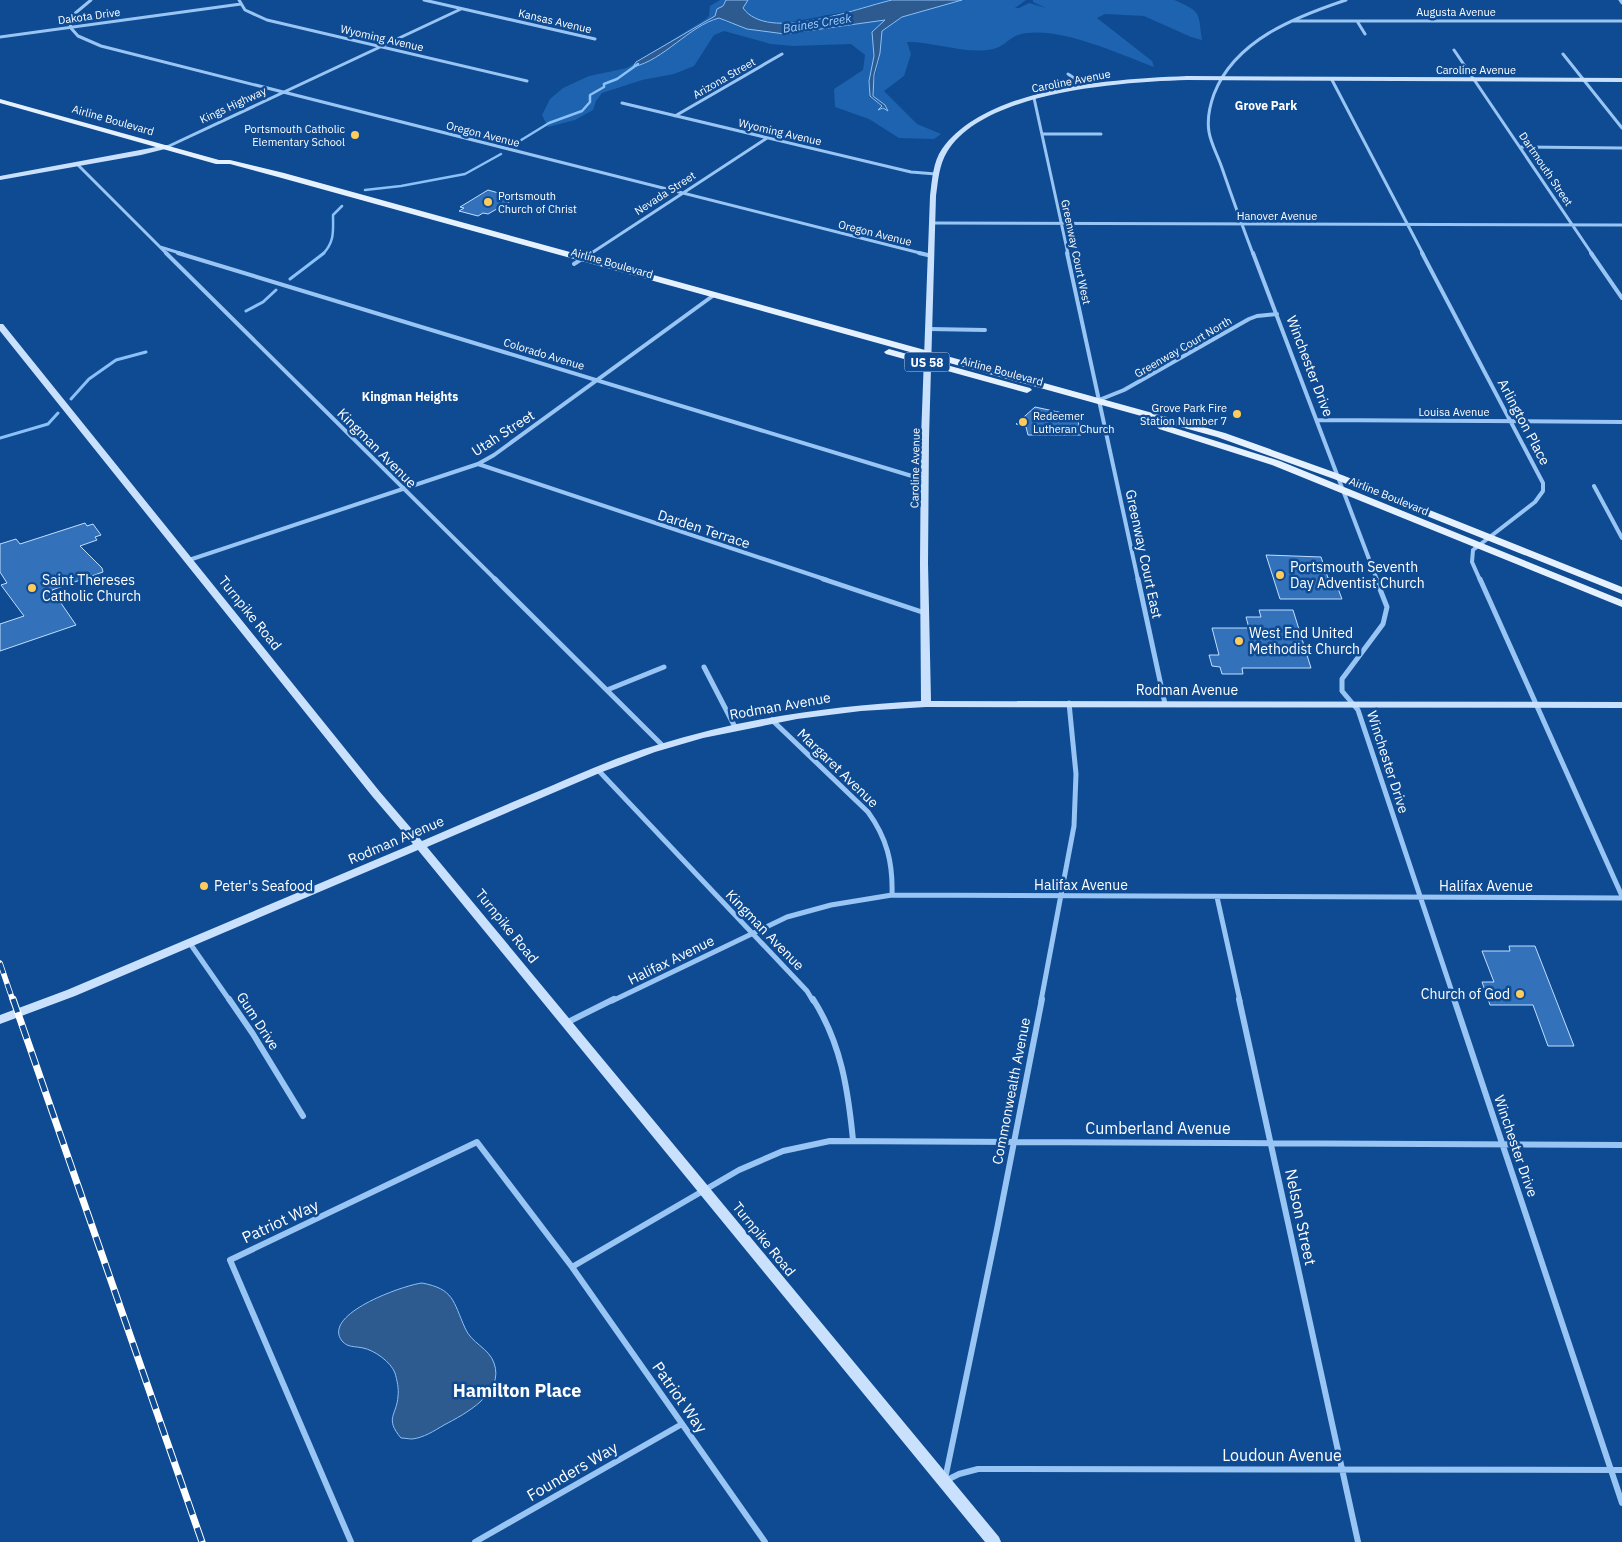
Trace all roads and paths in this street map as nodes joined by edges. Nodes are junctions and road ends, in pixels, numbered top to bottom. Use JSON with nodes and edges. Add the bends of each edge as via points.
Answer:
{"nodes":[{"id":1,"x":91,"y":0,"type":"edge"},
{"id":2,"x":424,"y":0,"type":"edge"},
{"id":3,"x":1346,"y":0,"type":"edge"},
{"id":4,"x":240,"y":2,"type":"edge"},
{"id":5,"x":460,"y":9,"type":"junction"},
{"id":6,"x":1290,"y":20,"type":"junction"},
{"id":7,"x":1357,"y":21,"type":"junction"},
{"id":8,"x":1622,"y":21,"type":"edge"},
{"id":9,"x":70,"y":28,"type":"junction"},
{"id":10,"x":1365,"y":34,"type":"dead end"},
{"id":11,"x":0,"y":37,"type":"edge"},
{"id":12,"x":595,"y":39,"type":"dead end"},
{"id":13,"x":380,"y":46,"type":"junction"},
{"id":14,"x":1454,"y":50,"type":"dead end"},
{"id":15,"x":782,"y":54,"type":"dead end"},
{"id":16,"x":1563,"y":54,"type":"dead end"},
{"id":17,"x":1068,"y":74,"type":"dead end"},
{"id":18,"x":1219,"y":79,"type":"junction"},
{"id":19,"x":1332,"y":80,"type":"junction"},
{"id":20,"x":1474,"y":80,"type":"junction"},
{"id":21,"x":1583,"y":80,"type":"junction"},
{"id":22,"x":1622,"y":80,"type":"edge"},
{"id":23,"x":527,"y":81,"type":"dead end"},
{"id":24,"x":1086,"y":86,"type":"junction"},
{"id":25,"x":284,"y":92,"type":"junction"},
{"id":26,"x":1034,"y":98,"type":"junction"},
{"id":27,"x":0,"y":101,"type":"edge"},
{"id":28,"x":622,"y":103,"type":"dead end"},
{"id":29,"x":674,"y":116,"type":"junction"},
{"id":30,"x":1622,"y":128,"type":"edge"},
{"id":31,"x":1042,"y":134,"type":"junction"},
{"id":32,"x":1100,"y":134,"type":"dead end"},
{"id":33,"x":767,"y":138,"type":"junction"},
{"id":34,"x":167,"y":147,"type":"junction"},
{"id":35,"x":1520,"y":147,"type":"junction"},
{"id":36,"x":1622,"y":148,"type":"edge"},
{"id":37,"x":220,"y":162,"type":"junction"},
{"id":38,"x":77,"y":164,"type":"junction"},
{"id":39,"x":936,"y":174,"type":"junction"},
{"id":40,"x":0,"y":178,"type":"edge"},
{"id":41,"x":310,"y":183,"type":"junction"},
{"id":42,"x":300,"y":188,"type":"junction"},
{"id":43,"x":682,"y":193,"type":"junction"},
{"id":44,"x":932,"y":224,"type":"junction"},
{"id":45,"x":1061,"y":224,"type":"junction"},
{"id":46,"x":1242,"y":224,"type":"junction"},
{"id":47,"x":1407,"y":224,"type":"junction"},
{"id":48,"x":1573,"y":225,"type":"junction"},
{"id":49,"x":1622,"y":225,"type":"edge"},
{"id":50,"x":158,"y":246,"type":"junction"},
{"id":51,"x":932,"y":256,"type":"junction"},
{"id":52,"x":578,"y":261,"type":"junction"},
{"id":53,"x":710,"y":298,"type":"junction"},
{"id":54,"x":1622,"y":298,"type":"edge"},
{"id":55,"x":1277,"y":314,"type":"junction"},
{"id":56,"x":0,"y":326,"type":"edge"},
{"id":57,"x":929,"y":329,"type":"junction"},
{"id":58,"x":985,"y":330,"type":"dead end"},
{"id":59,"x":928,"y":358,"type":"junction"},
{"id":60,"x":598,"y":380,"type":"junction"},
{"id":61,"x":1100,"y":405,"type":"junction"},
{"id":62,"x":1317,"y":420,"type":"junction"},
{"id":63,"x":1511,"y":421,"type":"junction"},
{"id":64,"x":1622,"y":422,"type":"edge"},
{"id":65,"x":478,"y":464,"type":"junction"},
{"id":66,"x":1338,"y":477,"type":"junction"},
{"id":67,"x":925,"y":480,"type":"junction"},
{"id":68,"x":1594,"y":486,"type":"dead end"},
{"id":69,"x":402,"y":489,"type":"junction"},
{"id":70,"x":1343,"y":490,"type":"junction"},
{"id":71,"x":1487,"y":537,"type":"junction"},
{"id":72,"x":1622,"y":538,"type":"edge"},
{"id":73,"x":1478,"y":545,"type":"junction"},
{"id":74,"x":189,"y":560,"type":"junction"},
{"id":75,"x":1622,"y":591,"type":"edge"},
{"id":76,"x":1622,"y":604,"type":"edge"},
{"id":77,"x":924,"y":613,"type":"junction"},
{"id":78,"x":664,"y":667,"type":"dead end"},
{"id":79,"x":704,"y":667,"type":"dead end"},
{"id":80,"x":607,"y":690,"type":"junction"},
{"id":81,"x":1069,"y":703,"type":"junction"},
{"id":82,"x":926,"y":704,"type":"junction"},
{"id":83,"x":1165,"y":704,"type":"junction"},
{"id":84,"x":1354,"y":704,"type":"junction"},
{"id":85,"x":1536,"y":705,"type":"junction"},
{"id":86,"x":1622,"y":705,"type":"edge"},
{"id":87,"x":772,"y":720,"type":"junction"},
{"id":88,"x":735,"y":728,"type":"junction"},
{"id":89,"x":663,"y":746,"type":"junction"},
{"id":90,"x":598,"y":770,"type":"junction"},
{"id":91,"x":419,"y":845,"type":"junction"},
{"id":92,"x":892,"y":895,"type":"junction"},
{"id":93,"x":1062,"y":896,"type":"junction"},
{"id":94,"x":1217,"y":897,"type":"junction"},
{"id":95,"x":1420,"y":897,"type":"junction"},
{"id":96,"x":1622,"y":897,"type":"edge"},
{"id":97,"x":752,"y":932,"type":"junction"},
{"id":98,"x":189,"y":942,"type":"junction"},
{"id":99,"x":0,"y":1020,"type":"edge"},
{"id":100,"x":566,"y":1023,"type":"junction"},
{"id":101,"x":303,"y":1116,"type":"dead end"},
{"id":102,"x":853,"y":1140,"type":"junction"},
{"id":103,"x":1014,"y":1141,"type":"junction"},
{"id":104,"x":1270,"y":1142,"type":"junction"},
{"id":105,"x":1502,"y":1143,"type":"junction"},
{"id":106,"x":1622,"y":1145,"type":"edge"},
{"id":107,"x":705,"y":1190,"type":"junction"},
{"id":108,"x":572,"y":1267,"type":"junction"},
{"id":109,"x":682,"y":1424,"type":"junction"},
{"id":110,"x":1342,"y":1469,"type":"junction"},
{"id":111,"x":1611,"y":1470,"type":"junction"},
{"id":112,"x":1622,"y":1470,"type":"edge"},
{"id":113,"x":944,"y":1482,"type":"junction"},
{"id":114,"x":1622,"y":1503,"type":"edge"},
{"id":115,"x":350,"y":1542,"type":"edge"},
{"id":116,"x":475,"y":1542,"type":"edge"},
{"id":117,"x":765,"y":1542,"type":"edge"},
{"id":118,"x":994,"y":1542,"type":"edge"},
{"id":119,"x":1358,"y":1542,"type":"edge"}],
"edges":[{"from":1,"to":9,"type":"street","via":[[73,14]]},
{"from":2,"to":5,"type":"street","name":"Kansas Avenue"},
{"from":3,"to":6,"type":"street","name":"Winchester Drive"},
{"from":4,"to":9,"type":"street","name":"Dakota Drive"},
{"from":4,"to":13,"type":"street","name":"Wyoming Avenue","via":[[245,10],[260,17]]},
{"from":5,"to":12,"type":"street","name":"Kansas Avenue"},
{"from":5,"to":13,"type":"street","name":"Kings Highway"},
{"from":6,"to":7,"type":"street","name":"Augusta Avenue"},
{"from":6,"to":18,"type":"street","name":"Winchester Drive","via":[[1248,48]]},
{"from":7,"to":8,"type":"street","name":"Augusta Avenue"},
{"from":7,"to":10,"type":"street"},
{"from":9,"to":11,"type":"street","name":"Dakota Drive"},
{"from":9,"to":25,"type":"street","name":"Oregon Avenue","via":[[78,36],[101,46]]},
{"from":13,"to":23,"type":"street","name":"Wyoming Avenue"},
{"from":13,"to":25,"type":"street","name":"Kings Highway"},
{"from":14,"to":20,"type":"street","name":"Dartmouth Street"},
{"from":15,"to":29,"type":"street","name":"Arizona Street"},
{"from":16,"to":21,"type":"street"},
{"from":17,"to":24,"type":"street"},
{"from":18,"to":19,"type":"street","name":"Caroline Avenue"},
{"from":18,"to":24,"type":"street","name":"Caroline Avenue","via":[[1158,79]]},
{"from":18,"to":46,"type":"street","name":"Winchester Drive","via":[[1210,102],[1209,131]]},
{"from":19,"to":20,"type":"street","name":"Caroline Avenue"},
{"from":19,"to":47,"type":"street","name":"Arlington Place"},
{"from":20,"to":21,"type":"street","name":"Caroline Avenue"},
{"from":20,"to":35,"type":"street","name":"Dartmouth Street"},
{"from":21,"to":22,"type":"street","name":"Caroline Avenue"},
{"from":21,"to":30,"type":"street"},
{"from":24,"to":26,"type":"street","name":"Caroline Avenue"},
{"from":25,"to":34,"type":"street","name":"Kings Highway"},
{"from":25,"to":43,"type":"street","name":"Oregon Avenue"},
{"from":26,"to":31,"type":"street","name":"Greenway Court West"},
{"from":26,"to":39,"type":"street","name":"Caroline Avenue","via":[[996,112],[961,132],[943,152]]},
{"from":27,"to":34,"type":"main road","name":"Airline Boulevard","number":"US 58"},
{"from":28,"to":29,"type":"street","name":"Wyoming Avenue"},
{"from":29,"to":33,"type":"street","name":"Wyoming Avenue"},
{"from":31,"to":32,"type":"street"},
{"from":31,"to":45,"type":"street","name":"Greenway Court West"},
{"from":33,"to":39,"type":"street","name":"Wyoming Avenue","via":[[911,172]]},
{"from":33,"to":43,"type":"street","name":"Nevada Street"},
{"from":34,"to":37,"type":"main road","name":"Airline Boulevard","number":"US 58"},
{"from":34,"to":38,"type":"street","name":"Kings Highway"},
{"from":35,"to":36,"type":"street"},
{"from":35,"to":48,"type":"street","name":"Dartmouth Street"},
{"from":37,"to":41,"type":"main road","name":"Airline Boulevard","number":"US 58"},
{"from":37,"to":42,"type":"main road","name":"Airline Boulevard","number":"US 58","via":[[222,166]]},
{"from":38,"to":40,"type":"street","name":"Kings Highway"},
{"from":38,"to":50,"type":"street","name":"Kingman Avenue"},
{"from":39,"to":44,"type":"street","name":"Caroline Avenue"},
{"from":41,"to":42,"type":"main road"},
{"from":41,"to":52,"type":"main road","name":"Airline Boulevard","number":"US 58"},
{"from":42,"to":52,"type":"main road","name":"Airline Boulevard","number":"US 58"},
{"from":43,"to":51,"type":"street","name":"Oregon Avenue"},
{"from":43,"to":52,"type":"street","name":"Nevada Street"},
{"from":44,"to":45,"type":"street","name":"Hanover Avenue"},
{"from":44,"to":51,"type":"street","name":"Caroline Avenue"},
{"from":45,"to":46,"type":"street","name":"Hanover Avenue"},
{"from":45,"to":61,"type":"street","name":"Greenway Court West"},
{"from":46,"to":47,"type":"street","name":"Hanover Avenue"},
{"from":46,"to":55,"type":"street","name":"Winchester Drive"},
{"from":47,"to":48,"type":"street","name":"Hanover Avenue"},
{"from":47,"to":63,"type":"street","name":"Arlington Place"},
{"from":48,"to":49,"type":"street","name":"Hanover Avenue"},
{"from":48,"to":54,"type":"street","name":"Dartmouth Street"},
{"from":50,"to":60,"type":"street","name":"Colorado Avenue"},
{"from":50,"to":69,"type":"street","name":"Kingman Avenue"},
{"from":51,"to":57,"type":"street","name":"Caroline Avenue"},
{"from":52,"to":53,"type":"main road","name":"Airline Boulevard","number":"US 58"},
{"from":53,"to":59,"type":"main road","name":"Airline Boulevard","number":"US 58"},
{"from":53,"to":60,"type":"street","name":"Utah Street"},
{"from":55,"to":61,"type":"street","name":"Greenway Court North","via":[[1249,320]]},
{"from":55,"to":62,"type":"street","name":"Winchester Drive"},
{"from":56,"to":74,"type":"street","name":"Turnpike Road"},
{"from":57,"to":58,"type":"street"},
{"from":57,"to":59,"type":"street","name":"Caroline Avenue"},
{"from":59,"to":61,"type":"main road","name":"Airline Boulevard","number":"US 58"},
{"from":59,"to":67,"type":"street","name":"Caroline Avenue"},
{"from":60,"to":65,"type":"street","name":"Utah Street"},
{"from":60,"to":67,"type":"street","name":"Colorado Avenue"},
{"from":61,"to":66,"type":"main road","name":"Airline Boulevard","number":"US 58","via":[[1221,435]]},
{"from":61,"to":70,"type":"main road","name":"Airline Boulevard","number":"US 58","via":[[1276,463]]},
{"from":61,"to":83,"type":"street","name":"Greenway Court East"},
{"from":62,"to":63,"type":"street","name":"Louisa Avenue"},
{"from":62,"to":66,"type":"street","name":"Winchester Drive"},
{"from":63,"to":64,"type":"street","name":"Louisa Avenue"},
{"from":63,"to":71,"type":"street","name":"Arlington Place","via":[[1540,476],[1543,491],[1535,502]]},
{"from":65,"to":69,"type":"street","name":"Utah Street"},
{"from":65,"to":77,"type":"street","name":"Darden Terrace"},
{"from":66,"to":70,"type":"street","name":"Winchester Drive"},
{"from":66,"to":71,"type":"main road","name":"Airline Boulevard","number":"US 58"},
{"from":67,"to":77,"type":"street","name":"Caroline Avenue"},
{"from":68,"to":72,"type":"street"},
{"from":69,"to":74,"type":"street","name":"Utah Street"},
{"from":69,"to":80,"type":"street","name":"Kingman Avenue"},
{"from":70,"to":73,"type":"main road","name":"Airline Boulevard","number":"US 58"},
{"from":70,"to":84,"type":"street","name":"Winchester Drive","via":[[1387,607],[1383,624],[1342,679],[1342,691]]},
{"from":71,"to":73,"type":"street","name":"Arlington Place"},
{"from":71,"to":75,"type":"main road","name":"Airline Boulevard","number":"US 58"},
{"from":73,"to":76,"type":"main road","name":"Airline Boulevard","number":"US 58"},
{"from":73,"to":85,"type":"street","via":[[1473,550],[1472,562]]},
{"from":74,"to":91,"type":"street","name":"Turnpike Road"},
{"from":77,"to":82,"type":"street","name":"Caroline Avenue"},
{"from":78,"to":80,"type":"street"},
{"from":79,"to":88,"type":"street"},
{"from":80,"to":89,"type":"street","name":"Kingman Avenue"},
{"from":81,"to":82,"type":"street","name":"Rodman Avenue"},
{"from":81,"to":83,"type":"street","name":"Rodman Avenue"},
{"from":81,"to":93,"type":"street","name":"Commonwealth Avenue","via":[[1076,745],[1077,785],[1072,844]]},
{"from":82,"to":87,"type":"street","name":"Rodman Avenue","via":[[836,710]]},
{"from":83,"to":84,"type":"street","name":"Rodman Avenue"},
{"from":84,"to":85,"type":"street","name":"Rodman Avenue"},
{"from":84,"to":95,"type":"street","name":"Winchester Drive"},
{"from":85,"to":86,"type":"street","name":"Rodman Avenue"},
{"from":85,"to":96,"type":"street"},
{"from":87,"to":88,"type":"street","name":"Rodman Avenue"},
{"from":87,"to":92,"type":"street","name":"Margaret Avenue","via":[[876,821],[894,870]]},
{"from":88,"to":89,"type":"street","name":"Rodman Avenue"},
{"from":89,"to":90,"type":"street","name":"Rodman Avenue"},
{"from":90,"to":91,"type":"street","name":"Rodman Avenue"},
{"from":90,"to":97,"type":"street","name":"Kingman Avenue"},
{"from":91,"to":98,"type":"street","name":"Rodman Avenue"},
{"from":91,"to":100,"type":"street","name":"Turnpike Road"},
{"from":92,"to":93,"type":"street","name":"Halifax Avenue"},
{"from":92,"to":97,"type":"street","name":"Halifax Avenue","via":[[829,903]]},
{"from":93,"to":94,"type":"street","name":"Halifax Avenue"},
{"from":93,"to":103,"type":"street","name":"Commonwealth Avenue"},
{"from":94,"to":95,"type":"street","name":"Halifax Avenue"},
{"from":94,"to":104,"type":"street","name":"Nelson Street"},
{"from":95,"to":96,"type":"street","name":"Halifax Avenue"},
{"from":95,"to":105,"type":"street","name":"Winchester Drive"},
{"from":97,"to":100,"type":"street","name":"Halifax Avenue"},
{"from":97,"to":102,"type":"street","name":"Kingman Avenue","via":[[807,991],[836,1039],[846,1075]]},
{"from":98,"to":99,"type":"street","name":"Rodman Avenue"},
{"from":98,"to":101,"type":"street","name":"Gum Drive","via":[[253,1034]]},
{"from":100,"to":107,"type":"street","name":"Turnpike Road"},
{"from":102,"to":103,"type":"street","name":"Cumberland Avenue"},
{"from":102,"to":107,"type":"street","name":"Cumberland Avenue","via":[[785,1150],[739,1170]]},
{"from":103,"to":104,"type":"street","name":"Cumberland Avenue"},
{"from":103,"to":113,"type":"street","name":"Commonwealth Avenue"},
{"from":104,"to":105,"type":"street","name":"Cumberland Avenue"},
{"from":104,"to":110,"type":"street","name":"Nelson Street"},
{"from":105,"to":106,"type":"street","name":"Cumberland Avenue"},
{"from":105,"to":111,"type":"street","name":"Winchester Drive"},
{"from":107,"to":108,"type":"street"},
{"from":107,"to":113,"type":"street","name":"Turnpike Road"},
{"from":108,"to":109,"type":"street","name":"Patriot Way"},
{"from":108,"to":115,"type":"street","name":"Patriot Way","via":[[477,1142],[230,1260]]},
{"from":109,"to":116,"type":"street","name":"Founders Way"},
{"from":109,"to":117,"type":"street","name":"Patriot Way"},
{"from":110,"to":111,"type":"street","name":"Loudoun Avenue"},
{"from":110,"to":113,"type":"street","name":"Loudoun Avenue","via":[[978,1469]]},
{"from":110,"to":119,"type":"street","name":"Nelson Street"},
{"from":111,"to":112,"type":"street","name":"Loudoun Avenue"},
{"from":111,"to":114,"type":"street","name":"Winchester Drive"},
{"from":113,"to":118,"type":"street","name":"Turnpike Road"}]}
